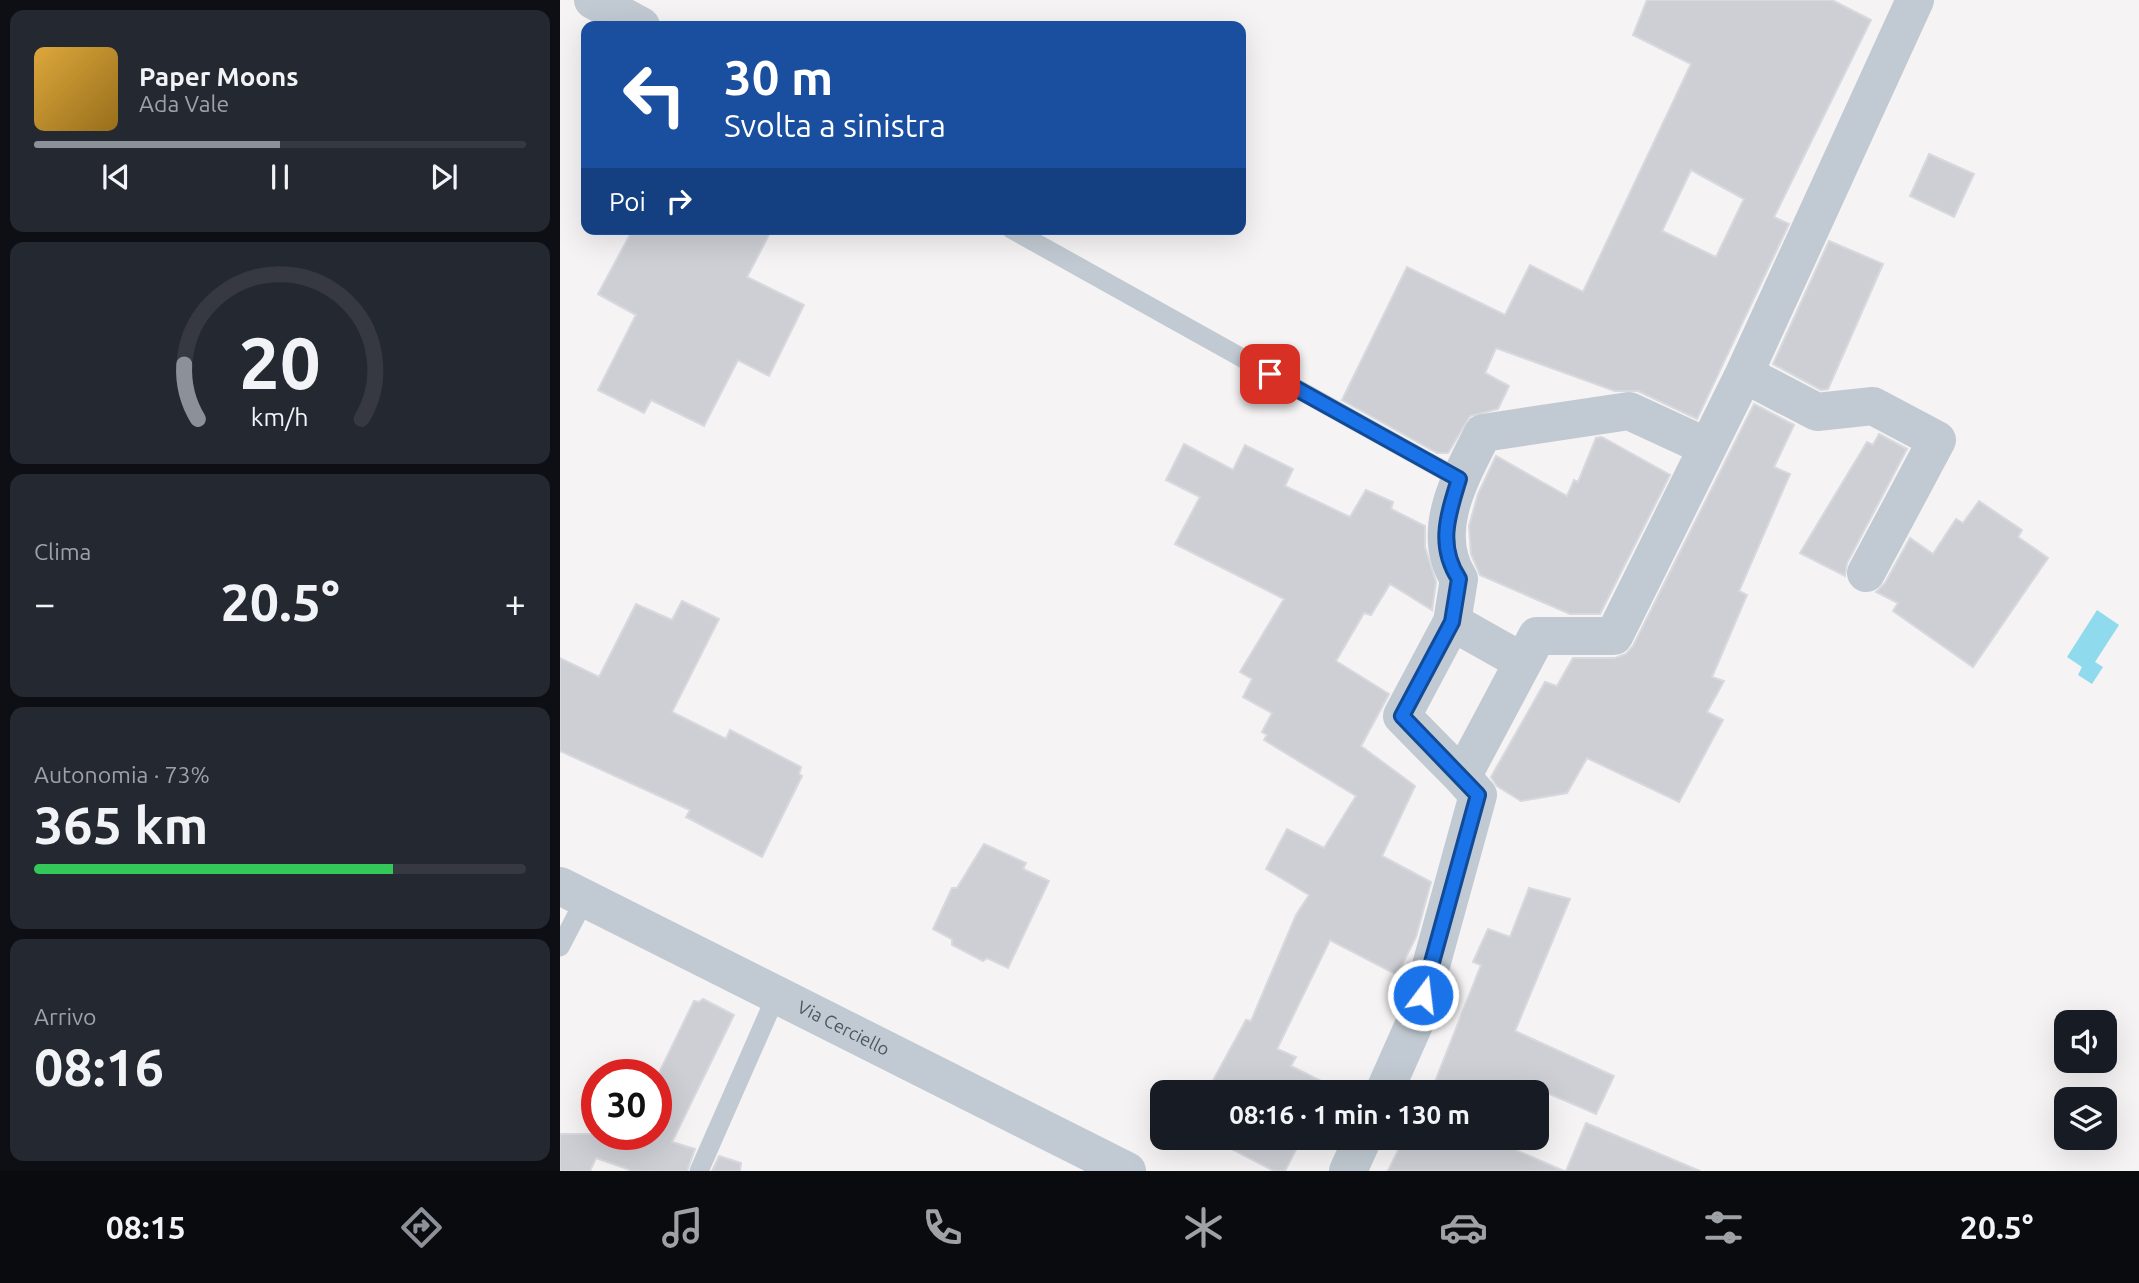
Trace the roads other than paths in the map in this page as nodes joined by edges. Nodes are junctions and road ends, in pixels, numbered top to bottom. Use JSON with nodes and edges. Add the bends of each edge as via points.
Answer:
{"nodes":[{"id":1,"x":593,"y":0,"type":"edge"},
{"id":2,"x":1916,"y":0,"type":"edge"},
{"id":3,"x":632,"y":21,"type":"edge"},
{"id":4,"x":1022,"y":235,"type":"edge"},
{"id":5,"x":1744,"y":374,"type":"junction"},
{"id":6,"x":1707,"y":447,"type":"junction"},
{"id":7,"x":1459,"y":479,"type":"junction"},
{"id":8,"x":1866,"y":573,"type":"dead end"},
{"id":9,"x":1452,"y":622,"type":"junction"},
{"id":10,"x":1523,"y":662,"type":"junction"},
{"id":11,"x":1462,"y":776,"type":"junction"},
{"id":12,"x":572,"y":892,"type":"edge"},
{"id":13,"x":560,"y":947,"type":"edge"},
{"id":14,"x":776,"y":996,"type":"junction"},
{"id":15,"x":1389,"y":1080,"type":"edge"},
{"id":16,"x":1358,"y":1150,"type":"edge"},
{"id":17,"x":699,"y":1171,"type":"edge"},
{"id":18,"x":1127,"y":1171,"type":"edge"},
{"id":19,"x":1348,"y":1171,"type":"edge"}],
"edges":[{"from":1,"to":3,"type":"street"},
{"from":2,"to":5,"type":"street"},
{"from":4,"to":7,"type":"lane"},
{"from":5,"to":6,"type":"street"},
{"from":5,"to":8,"type":"street","via":[[1817,412],[1873,406],[1937,440]]},
{"from":6,"to":7,"type":"street","via":[[1629,411],[1595,414],[1483,433]]},
{"from":6,"to":10,"type":"street","via":[[1614,636],[1537,636]]},
{"from":7,"to":9,"type":"street","via":[[1445,526],[1448,562],[1459,579]]},
{"from":9,"to":10,"type":"street"},
{"from":9,"to":11,"type":"street","via":[[1402,716]]},
{"from":10,"to":11,"type":"street"},
{"from":11,"to":15,"type":"street","via":[[1478,795],[1416,1020]]},
{"from":12,"to":13,"type":"lane"},
{"from":12,"to":14,"type":"street","name":"Via Cerciello"},
{"from":14,"to":17,"type":"lane"},
{"from":14,"to":18,"type":"street","name":"Via Cerciello"},
{"from":16,"to":19,"type":"street"}]}
